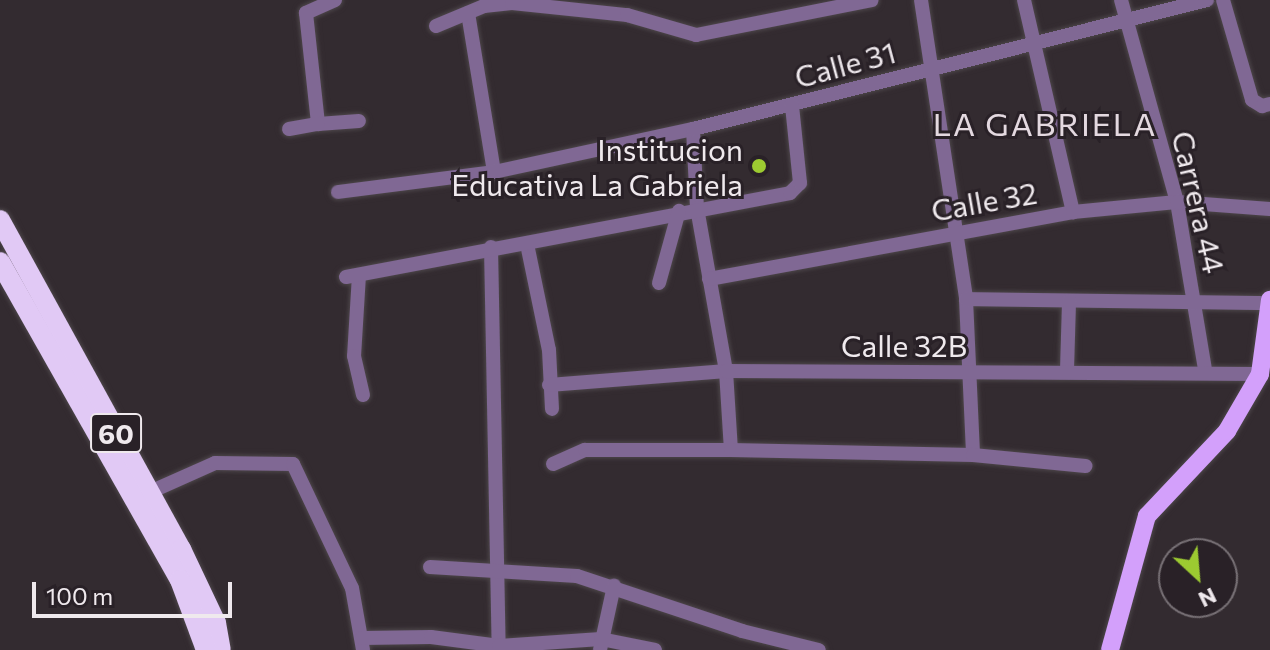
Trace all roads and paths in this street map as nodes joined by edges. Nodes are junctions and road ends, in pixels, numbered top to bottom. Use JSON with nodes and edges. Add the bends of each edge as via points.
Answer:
{"nodes":[{"id":1,"x":335,"y":0,"type":"edge"},
{"id":2,"x":872,"y":0,"type":"edge"},
{"id":3,"x":921,"y":0,"type":"edge"},
{"id":4,"x":1024,"y":0,"type":"edge"},
{"id":5,"x":1121,"y":0,"type":"edge"},
{"id":6,"x":1207,"y":0,"type":"edge"},
{"id":7,"x":1223,"y":0,"type":"edge"},
{"id":8,"x":468,"y":13,"type":"junction"},
{"id":9,"x":1125,"y":20,"type":"junction"},
{"id":10,"x":436,"y":26,"type":"dead end"},
{"id":11,"x":1034,"y":44,"type":"junction"},
{"id":12,"x":934,"y":68,"type":"junction"},
{"id":13,"x":1270,"y":104,"type":"edge"},
{"id":14,"x":792,"y":105,"type":"junction"},
{"id":15,"x":359,"y":121,"type":"dead end"},
{"id":16,"x":318,"y":124,"type":"junction"},
{"id":17,"x":289,"y":129,"type":"dead end"},
{"id":18,"x":693,"y":129,"type":"junction"},
{"id":19,"x":494,"y":172,"type":"junction"},
{"id":20,"x":338,"y":192,"type":"dead end"},
{"id":21,"x":1177,"y":202,"type":"junction"},
{"id":22,"x":697,"y":208,"type":"junction"},
{"id":23,"x":1270,"y":209,"type":"edge"},
{"id":24,"x":679,"y":211,"type":"junction"},
{"id":25,"x":1073,"y":212,"type":"junction"},
{"id":26,"x":0,"y":220,"type":"edge"},
{"id":27,"x":954,"y":231,"type":"junction"},
{"id":28,"x":527,"y":244,"type":"junction"},
{"id":29,"x":491,"y":247,"type":"junction"},
{"id":30,"x":0,"y":262,"type":"edge"},
{"id":31,"x":709,"y":279,"type":"junction"},
{"id":32,"x":659,"y":283,"type":"dead end"},
{"id":33,"x":966,"y":299,"type":"junction"},
{"id":34,"x":1069,"y":301,"type":"junction"},
{"id":35,"x":1270,"y":302,"type":"edge"},
{"id":36,"x":1195,"y":305,"type":"junction"},
{"id":37,"x":1067,"y":370,"type":"junction"},
{"id":38,"x":1205,"y":370,"type":"junction"},
{"id":39,"x":726,"y":371,"type":"junction"},
{"id":40,"x":971,"y":372,"type":"junction"},
{"id":41,"x":1260,"y":374,"type":"junction"},
{"id":42,"x":549,"y":385,"type":"junction"},
{"id":43,"x":363,"y":395,"type":"dead end"},
{"id":44,"x":552,"y":409,"type":"dead end"},
{"id":45,"x":731,"y":450,"type":"junction"},
{"id":46,"x":973,"y":455,"type":"junction"},
{"id":47,"x":553,"y":464,"type":"dead end"},
{"id":48,"x":1085,"y":466,"type":"dead end"},
{"id":49,"x":150,"y":492,"type":"junction"},
{"id":50,"x":430,"y":567,"type":"dead end"},
{"id":51,"x":495,"y":569,"type":"junction"},
{"id":52,"x":614,"y":586,"type":"junction"},
{"id":53,"x":363,"y":644,"type":"edge"},
{"id":54,"x":600,"y":645,"type":"edge"},
{"id":55,"x":499,"y":648,"type":"edge"},
{"id":56,"x":206,"y":650,"type":"edge"},
{"id":57,"x":221,"y":650,"type":"edge"},
{"id":58,"x":655,"y":650,"type":"edge"},
{"id":59,"x":819,"y":650,"type":"edge"},
{"id":60,"x":1110,"y":650,"type":"edge"}],
"edges":[{"from":1,"to":16,"type":"street","via":[[306,13]]},
{"from":2,"to":8,"type":"street","via":[[696,35],[627,15],[527,5],[484,6]]},
{"from":3,"to":12,"type":"street"},
{"from":4,"to":11,"type":"street"},
{"from":5,"to":9,"type":"street","name":"Carrera 44"},
{"from":6,"to":9,"type":"street","name":"Calle 31"},
{"from":7,"to":13,"type":"street","via":[[1252,100]]},
{"from":8,"to":10,"type":"street"},
{"from":8,"to":19,"type":"street"},
{"from":9,"to":11,"type":"street","name":"Calle 31"},
{"from":9,"to":21,"type":"street","name":"Carrera 44"},
{"from":11,"to":12,"type":"street","name":"Calle 31"},
{"from":11,"to":25,"type":"street"},
{"from":12,"to":14,"type":"street","name":"Calle 31"},
{"from":12,"to":27,"type":"street"},
{"from":14,"to":18,"type":"street","name":"Calle 31"},
{"from":14,"to":22,"type":"street","via":[[798,189]]},
{"from":15,"to":16,"type":"street"},
{"from":16,"to":17,"type":"street"},
{"from":18,"to":19,"type":"street","name":"Calle 31"},
{"from":18,"to":22,"type":"street"},
{"from":19,"to":20,"type":"street","name":"Calle 31"},
{"from":21,"to":23,"type":"street","name":"Calle 32"},
{"from":21,"to":25,"type":"street","name":"Calle 32"},
{"from":21,"to":36,"type":"street","name":"Carrera 44"},
{"from":22,"to":24,"type":"street"},
{"from":22,"to":31,"type":"street"},
{"from":24,"to":28,"type":"street"},
{"from":24,"to":32,"type":"street","via":[[666,273]]},
{"from":25,"to":27,"type":"street","name":"Calle 32"},
{"from":26,"to":49,"type":"highway","number":"60"},
{"from":27,"to":31,"type":"street","name":"Calle 32"},
{"from":27,"to":33,"type":"street"},
{"from":28,"to":29,"type":"street"},
{"from":28,"to":42,"type":"street","via":[[549,350]]},
{"from":29,"to":43,"type":"street","via":[[352,276],[354,356]]},
{"from":29,"to":51,"type":"street"},
{"from":30,"to":56,"type":"highway","number":"60","via":[[180,580]]},
{"from":31,"to":39,"type":"street"},
{"from":33,"to":34,"type":"street"},
{"from":33,"to":40,"type":"street"},
{"from":34,"to":36,"type":"street"},
{"from":34,"to":37,"type":"street"},
{"from":35,"to":36,"type":"street"},
{"from":35,"to":41,"type":"main road"},
{"from":36,"to":38,"type":"street","name":"Carrera 44"},
{"from":37,"to":38,"type":"street","name":"Calle 32B"},
{"from":37,"to":40,"type":"street","name":"Calle 32B"},
{"from":38,"to":41,"type":"street","name":"Calle 32B"},
{"from":39,"to":40,"type":"street","name":"Calle 32B"},
{"from":39,"to":42,"type":"street","name":"Calle 32B"},
{"from":39,"to":45,"type":"street"},
{"from":40,"to":46,"type":"street"},
{"from":41,"to":60,"type":"main road","via":[[1227,431],[1147,516]]},
{"from":42,"to":44,"type":"street"},
{"from":45,"to":46,"type":"street"},
{"from":45,"to":47,"type":"street","via":[[585,450]]},
{"from":46,"to":48,"type":"street"},
{"from":49,"to":53,"type":"street","via":[[215,463],[293,464],[352,588]]},
{"from":49,"to":57,"type":"highway","number":"60","via":[[204,594]]},
{"from":50,"to":51,"type":"street"},
{"from":51,"to":52,"type":"street","via":[[577,576]]},
{"from":51,"to":55,"type":"street"},
{"from":52,"to":54,"type":"street"},
{"from":52,"to":59,"type":"street","via":[[742,631]]},
{"from":53,"to":55,"type":"street","via":[[431,637]]},
{"from":54,"to":55,"type":"street"},
{"from":54,"to":58,"type":"street"}]}
